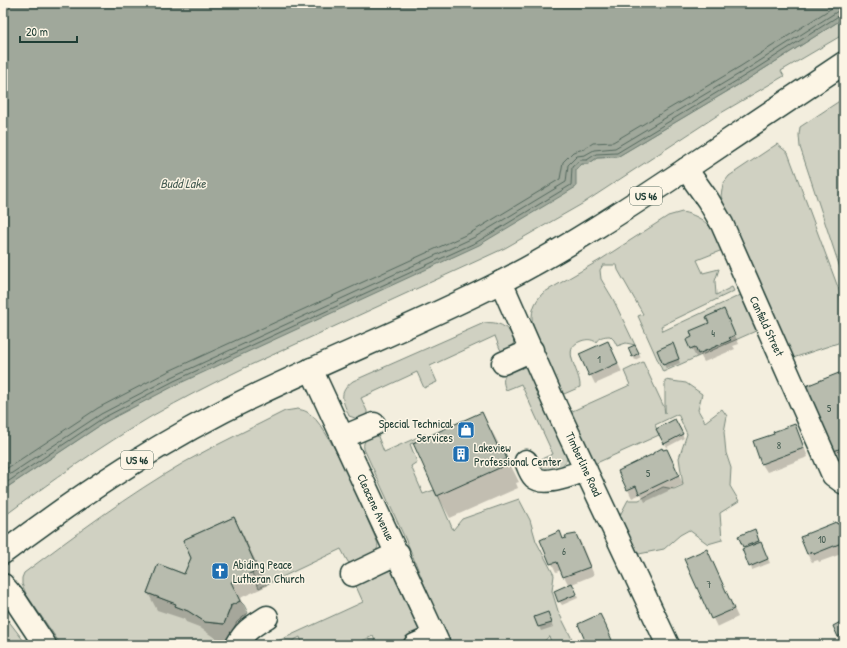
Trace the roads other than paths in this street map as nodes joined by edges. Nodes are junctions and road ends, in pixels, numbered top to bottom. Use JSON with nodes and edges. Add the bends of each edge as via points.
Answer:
{"nodes":[{"id":1,"x":844,"y":63,"type":"edge"},
{"id":2,"x":686,"y":169,"type":"junction"},
{"id":3,"x":501,"y":282,"type":"junction"},
{"id":4,"x":532,"y":350,"type":"junction"},
{"id":5,"x":503,"y":363,"type":"dead end"},
{"id":6,"x":312,"y":369,"type":"junction"},
{"id":7,"x":374,"y":424,"type":"dead end"},
{"id":8,"x":343,"y":437,"type":"junction"},
{"id":9,"x":526,"y":460,"type":"dead end"},
{"id":10,"x":586,"y":470,"type":"junction"},
{"id":11,"x":844,"y":483,"type":"edge"},
{"id":12,"x":3,"y":553,"type":"edge"},
{"id":13,"x":398,"y":553,"type":"junction"},
{"id":14,"x":352,"y":575,"type":"dead end"},
{"id":15,"x":3,"y":585,"type":"edge"},
{"id":16,"x":267,"y":617,"type":"dead end"},
{"id":17,"x":437,"y":640,"type":"edge"},
{"id":18,"x":45,"y":645,"type":"edge"},
{"id":19,"x":237,"y":645,"type":"edge"},
{"id":20,"x":415,"y":645,"type":"edge"},
{"id":21,"x":668,"y":645,"type":"edge"}],
"edges":[{"from":1,"to":2,"type":"street","number":"US 46"},
{"from":2,"to":3,"type":"street","number":"US 46","via":[[580,238]]},
{"from":2,"to":11,"type":"street","name":"Canfield Street","via":[[722,224],[833,475]]},
{"from":3,"to":4,"type":"street","name":"Timberline Road"},
{"from":3,"to":6,"type":"street","number":"US 46"},
{"from":4,"to":5,"type":"street"},
{"from":4,"to":10,"type":"street","name":"Timberline Road"},
{"from":6,"to":8,"type":"street","name":"Cleacene Avenue"},
{"from":6,"to":12,"type":"street","number":"US 46","via":[[234,405],[155,448],[79,497]]},
{"from":7,"to":8,"type":"street"},
{"from":8,"to":13,"type":"street","name":"Cleacene Avenue"},
{"from":9,"to":10,"type":"street","via":[[534,477],[539,480],[558,479]]},
{"from":10,"to":21,"type":"street","name":"Timberline Road"},
{"from":13,"to":14,"type":"street"},
{"from":13,"to":17,"type":"street","name":"Cleacene Avenue"},
{"from":15,"to":18,"type":"street"},
{"from":16,"to":19,"type":"street","via":[[249,628]]},
{"from":17,"to":20,"type":"street"}]}
